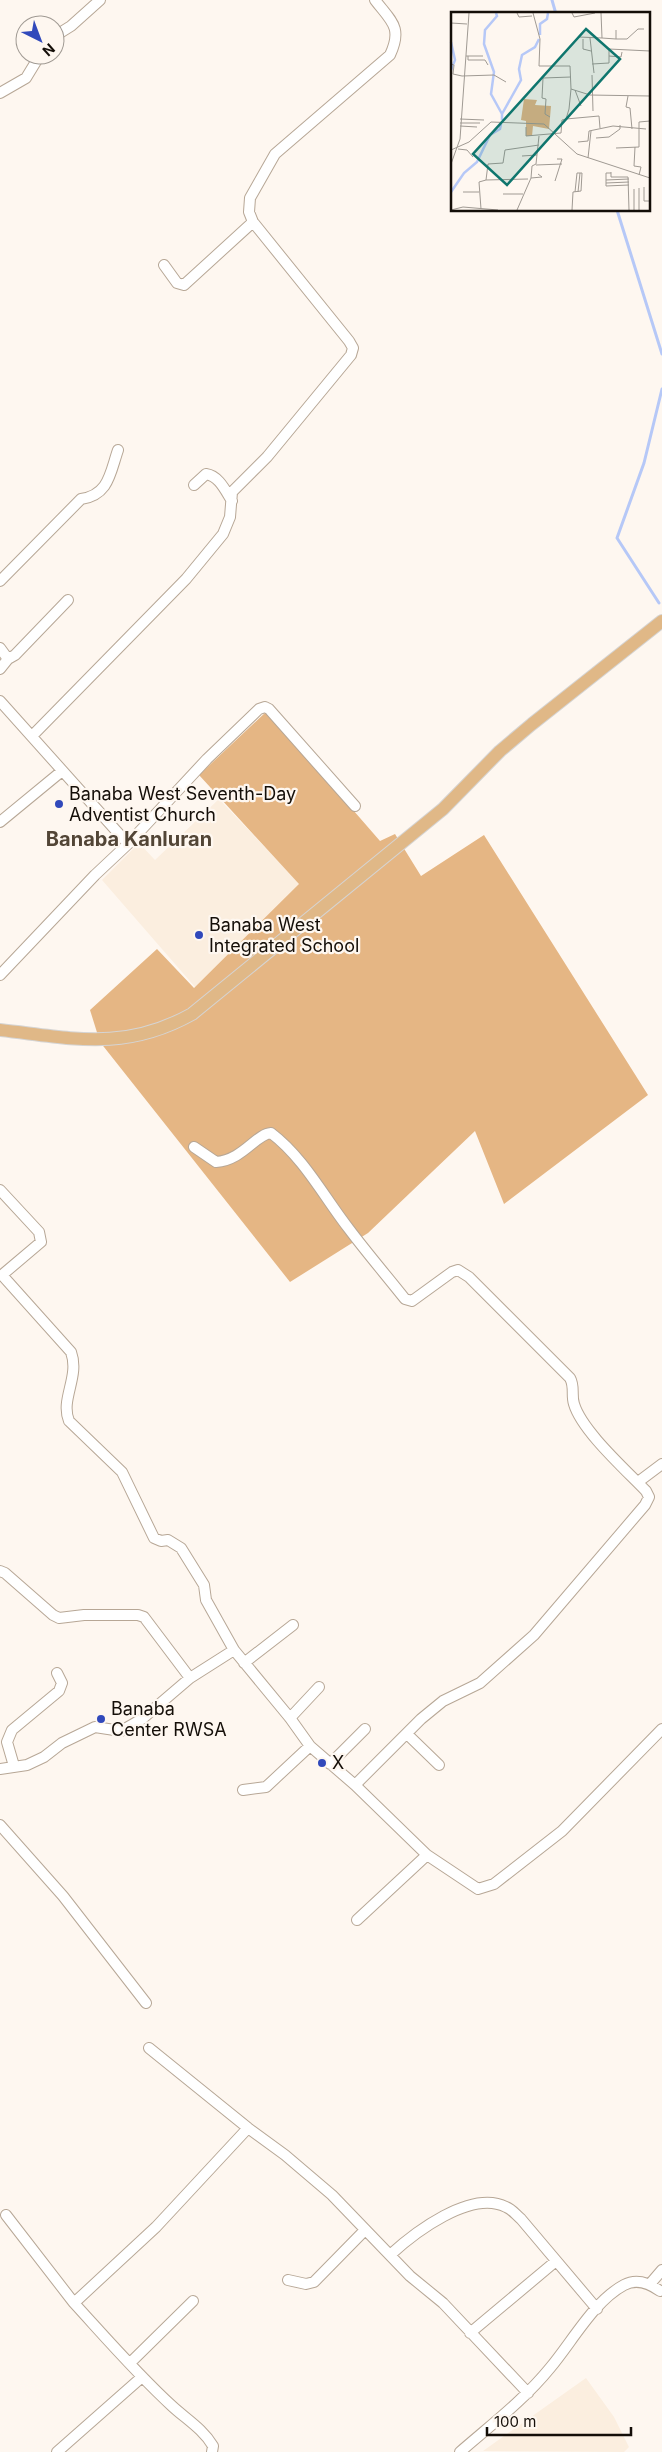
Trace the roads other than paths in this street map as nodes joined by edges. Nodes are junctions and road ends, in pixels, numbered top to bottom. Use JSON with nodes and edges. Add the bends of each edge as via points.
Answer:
{"nodes":[{"id":1,"x":100,"y":0,"type":"edge"},
{"id":2,"x":375,"y":0,"type":"edge"},
{"id":3,"x":65,"y":30,"type":"edge"},
{"id":4,"x":34,"y":65,"type":"edge"},
{"id":5,"x":0,"y":93,"type":"edge"},
{"id":6,"x":253,"y":222,"type":"junction"},
{"id":7,"x":164,"y":265,"type":"dead end"},
{"id":8,"x":118,"y":450,"type":"dead end"},
{"id":9,"x":194,"y":485,"type":"dead end"},
{"id":10,"x":232,"y":501,"type":"junction"},
{"id":11,"x":0,"y":581,"type":"edge"},
{"id":12,"x":68,"y":600,"type":"dead end"},
{"id":13,"x":662,"y":622,"type":"edge"},
{"id":14,"x":0,"y":648,"type":"edge"},
{"id":15,"x":8,"y":659,"type":"junction"},
{"id":16,"x":0,"y":669,"type":"edge"},
{"id":17,"x":0,"y":701,"type":"edge"},
{"id":18,"x":32,"y":736,"type":"junction"},
{"id":19,"x":62,"y":771,"type":"junction"},
{"id":20,"x":355,"y":806,"type":"dead end"},
{"id":21,"x":0,"y":822,"type":"edge"},
{"id":22,"x":128,"y":844,"type":"junction"},
{"id":23,"x":0,"y":974,"type":"edge"},
{"id":24,"x":0,"y":1030,"type":"edge"},
{"id":25,"x":194,"y":1147,"type":"dead end"},
{"id":26,"x":0,"y":1190,"type":"edge"},
{"id":27,"x":1,"y":1276,"type":"edge"},
{"id":28,"x":662,"y":1464,"type":"edge"},
{"id":29,"x":638,"y":1482,"type":"junction"},
{"id":30,"x":0,"y":1571,"type":"edge"},
{"id":31,"x":293,"y":1625,"type":"dead end"},
{"id":32,"x":234,"y":1650,"type":"junction"},
{"id":33,"x":244,"y":1663,"type":"junction"},
{"id":34,"x":57,"y":1673,"type":"dead end"},
{"id":35,"x":190,"y":1678,"type":"junction"},
{"id":36,"x":319,"y":1687,"type":"dead end"},
{"id":37,"x":290,"y":1718,"type":"junction"},
{"id":38,"x":365,"y":1729,"type":"dead end"},
{"id":39,"x":662,"y":1729,"type":"edge"},
{"id":40,"x":407,"y":1734,"type":"junction"},
{"id":41,"x":310,"y":1746,"type":"junction"},
{"id":42,"x":330,"y":1764,"type":"junction"},
{"id":43,"x":439,"y":1765,"type":"dead end"},
{"id":44,"x":14,"y":1766,"type":"junction"},
{"id":45,"x":0,"y":1768,"type":"edge"},
{"id":46,"x":355,"y":1785,"type":"junction"},
{"id":47,"x":243,"y":1790,"type":"dead end"},
{"id":48,"x":0,"y":1825,"type":"edge"},
{"id":49,"x":428,"y":1856,"type":"junction"},
{"id":50,"x":356,"y":1920,"type":"dead end"},
{"id":51,"x":146,"y":2003,"type":"dead end"},
{"id":52,"x":149,"y":2048,"type":"dead end"},
{"id":53,"x":248,"y":2128,"type":"junction"},
{"id":54,"x":6,"y":2215,"type":"dead end"},
{"id":55,"x":365,"y":2230,"type":"junction"},
{"id":56,"x":390,"y":2255,"type":"junction"},
{"id":57,"x":556,"y":2261,"type":"junction"},
{"id":58,"x":662,"y":2270,"type":"edge"},
{"id":59,"x":288,"y":2280,"type":"dead end"},
{"id":60,"x":650,"y":2284,"type":"junction"},
{"id":61,"x":660,"y":2290,"type":"dead end"},
{"id":62,"x":193,"y":2301,"type":"dead end"},
{"id":63,"x":74,"y":2303,"type":"junction"},
{"id":64,"x":597,"y":2309,"type":"junction"},
{"id":65,"x":470,"y":2333,"type":"junction"},
{"id":66,"x":130,"y":2364,"type":"junction"},
{"id":67,"x":142,"y":2377,"type":"junction"},
{"id":68,"x":528,"y":2393,"type":"junction"},
{"id":69,"x":57,"y":2452,"type":"edge"},
{"id":70,"x":212,"y":2452,"type":"edge"},
{"id":71,"x":460,"y":2452,"type":"edge"}],
"edges":[{"from":1,"to":3,"type":"street"},
{"from":2,"to":6,"type":"street","via":[[396,28],[397,41],[390,54],[276,154],[250,198],[249,212]]},
{"from":4,"to":5,"type":"street","via":[[26,78]]},
{"from":6,"to":7,"type":"street","via":[[184,285],[177,283]]},
{"from":6,"to":10,"type":"street","via":[[353,348],[347,362],[232,492]]},
{"from":8,"to":11,"type":"street","via":[[105,487],[92,497],[81,499]]},
{"from":9,"to":10,"type":"street","via":[[206,474],[210,475],[220,481]]},
{"from":10,"to":18,"type":"street","via":[[223,534],[186,579]]},
{"from":12,"to":15,"type":"street"},
{"from":13,"to":24,"type":"main road","via":[[532,724],[443,809],[192,1014],[160,1029],[116,1040]]},
{"from":14,"to":15,"type":"street"},
{"from":15,"to":16,"type":"street"},
{"from":17,"to":18,"type":"street"},
{"from":18,"to":19,"type":"street"},
{"from":19,"to":21,"type":"street"},
{"from":19,"to":22,"type":"street"},
{"from":20,"to":22,"type":"street","via":[[265,707],[259,709],[207,759]]},
{"from":22,"to":23,"type":"street"},
{"from":25,"to":29,"type":"street","via":[[216,1162],[225,1162],[272,1133],[301,1162],[349,1230],[405,1298],[412,1301],[419,1298],[458,1270],[469,1277],[570,1378],[574,1386],[574,1404],[584,1421]]},
{"from":26,"to":27,"type":"street","via":[[39,1232],[41,1242]]},
{"from":27,"to":32,"type":"street","via":[[71,1352],[75,1364],[65,1413],[69,1421],[122,1472],[154,1538],[168,1540],[181,1548],[204,1585],[206,1600]]},
{"from":28,"to":29,"type":"street"},
{"from":29,"to":40,"type":"street","via":[[648,1497],[645,1505],[534,1634],[480,1683],[443,1701]]},
{"from":30,"to":35,"type":"street","via":[[59,1618],[84,1615],[144,1617]]},
{"from":31,"to":33,"type":"street"},
{"from":32,"to":33,"type":"street"},
{"from":32,"to":35,"type":"street"},
{"from":33,"to":37,"type":"street"},
{"from":34,"to":44,"type":"street","via":[[62,1683],[59,1691],[12,1730],[7,1742]]},
{"from":35,"to":44,"type":"street","via":[[142,1719],[121,1731],[95,1727],[62,1743],[44,1757]]},
{"from":36,"to":37,"type":"street"},
{"from":37,"to":41,"type":"street"},
{"from":38,"to":42,"type":"street"},
{"from":39,"to":49,"type":"street","via":[[562,1831],[494,1884],[478,1889]]},
{"from":40,"to":43,"type":"street"},
{"from":40,"to":46,"type":"street"},
{"from":41,"to":42,"type":"street"},
{"from":41,"to":47,"type":"street","via":[[266,1787]]},
{"from":42,"to":46,"type":"street"},
{"from":44,"to":45,"type":"street"},
{"from":46,"to":49,"type":"street"},
{"from":48,"to":51,"type":"street","via":[[63,1896]]},
{"from":49,"to":50,"type":"street"},
{"from":52,"to":53,"type":"street"},
{"from":53,"to":55,"type":"street","via":[[320,2184]]},
{"from":53,"to":63,"type":"street","via":[[156,2227]]},
{"from":54,"to":63,"type":"street"},
{"from":55,"to":56,"type":"street"},
{"from":55,"to":59,"type":"street","via":[[314,2282],[306,2284]]},
{"from":56,"to":57,"type":"street","via":[[432,2222],[468,2207],[494,2203],[513,2212]]},
{"from":56,"to":65,"type":"street","via":[[443,2303]]},
{"from":57,"to":64,"type":"street"},
{"from":57,"to":65,"type":"street"},
{"from":58,"to":60,"type":"street"},
{"from":60,"to":61,"type":"street"},
{"from":60,"to":64,"type":"street","via":[[640,2282],[624,2286]]},
{"from":62,"to":66,"type":"street"},
{"from":63,"to":66,"type":"street"},
{"from":64,"to":68,"type":"street"},
{"from":65,"to":68,"type":"street"},
{"from":66,"to":67,"type":"street"},
{"from":67,"to":69,"type":"street"},
{"from":67,"to":70,"type":"street","via":[[208,2436]]},
{"from":68,"to":71,"type":"street"}]}
